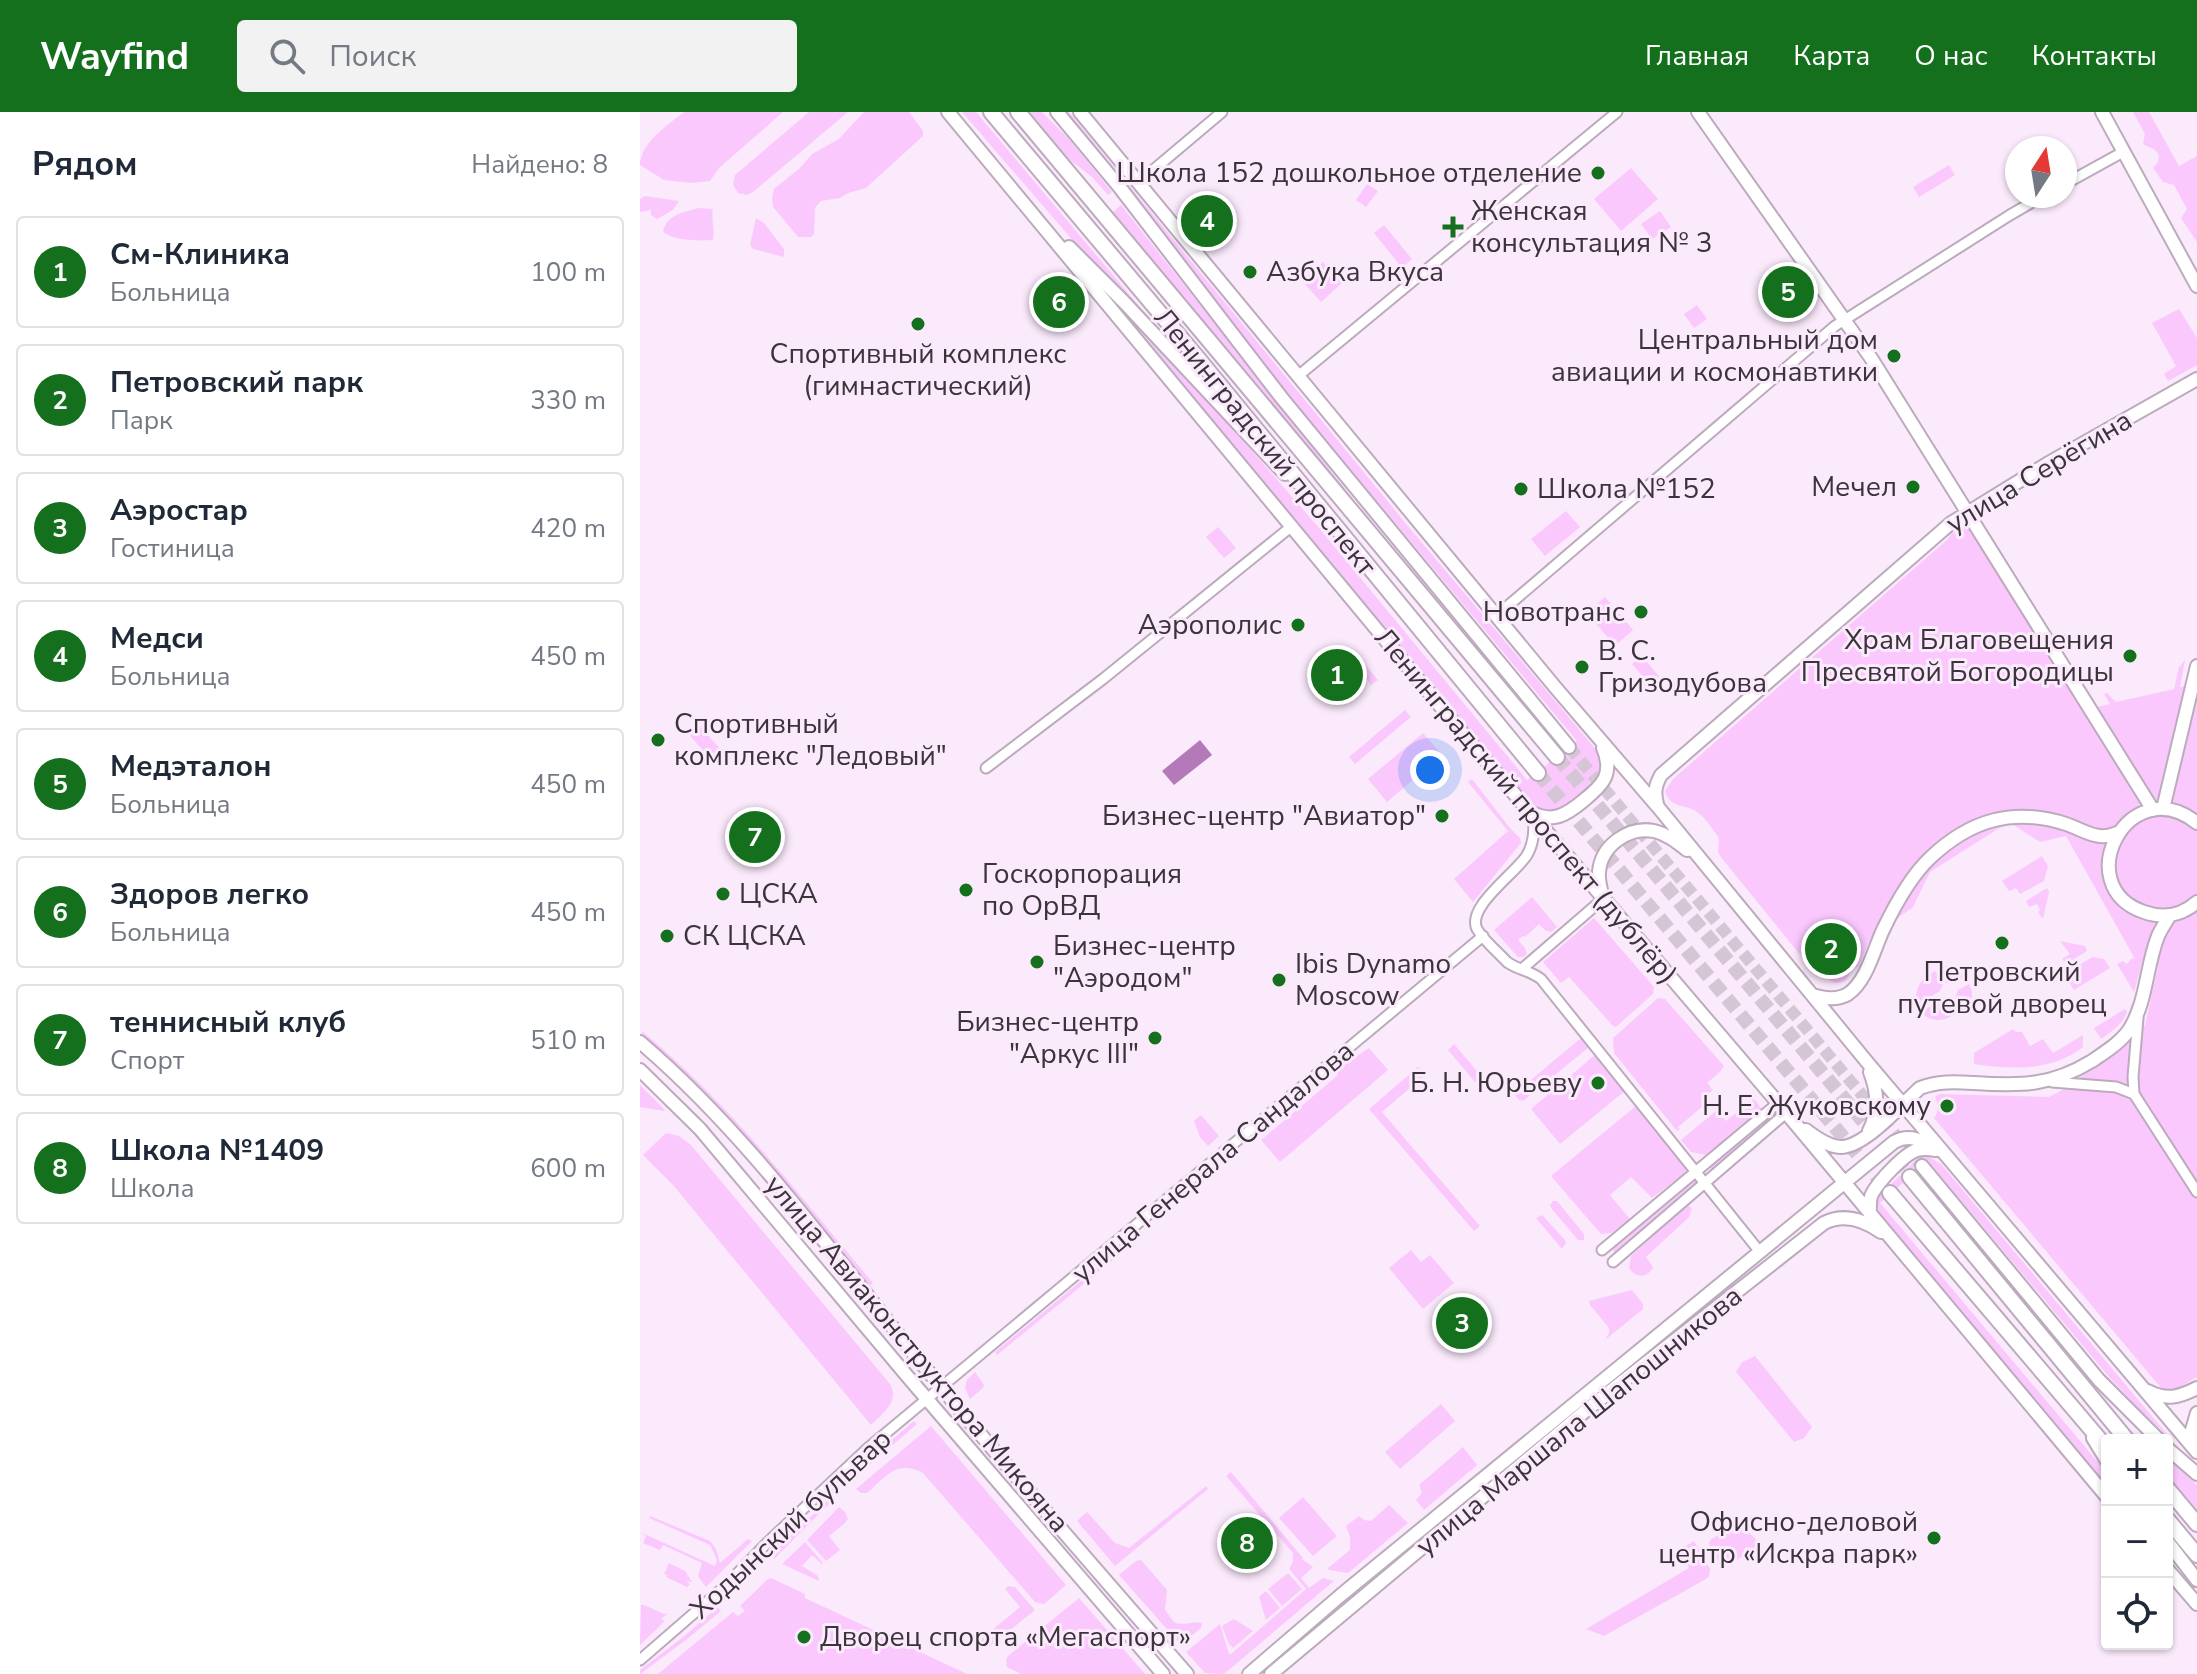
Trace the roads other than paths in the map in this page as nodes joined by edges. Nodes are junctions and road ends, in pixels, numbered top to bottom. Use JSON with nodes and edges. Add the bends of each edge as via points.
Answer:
{"nodes":[{"id":1,"x":948,"y":112,"type":"edge"},
{"id":2,"x":991,"y":112,"type":"edge"},
{"id":3,"x":1018,"y":112,"type":"edge"},
{"id":4,"x":1080,"y":112,"type":"edge"},
{"id":5,"x":1222,"y":112,"type":"edge"},
{"id":6,"x":1617,"y":112,"type":"edge"},
{"id":7,"x":1698,"y":112,"type":"edge"},
{"id":8,"x":2102,"y":112,"type":"edge"},
{"id":9,"x":1057,"y":113,"type":"edge"},
{"id":10,"x":2123,"y":152,"type":"junction"},
{"id":11,"x":2077,"y":177,"type":"edge"},
{"id":12,"x":1139,"y":182,"type":"junction"},
{"id":13,"x":1019,"y":196,"type":"junction"},
{"id":14,"x":2022,"y":208,"type":"edge"},
{"id":15,"x":2197,"y":286,"type":"edge"},
{"id":16,"x":1846,"y":320,"type":"junction"},
{"id":17,"x":1298,"y":376,"type":"junction"},
{"id":18,"x":2197,"y":379,"type":"edge"},
{"id":19,"x":1967,"y":512,"type":"junction"},
{"id":20,"x":1329,"y":520,"type":"junction"},
{"id":21,"x":1292,"y":526,"type":"junction"},
{"id":22,"x":1496,"y":616,"type":"junction"},
{"id":23,"x":2197,"y":666,"type":"edge"},
{"id":24,"x":1598,"y":737,"type":"junction"},
{"id":25,"x":1569,"y":747,"type":"tunnel mouth"},
{"id":26,"x":1557,"y":757,"type":"tunnel mouth"},
{"id":27,"x":986,"y":768,"type":"dead end"},
{"id":28,"x":1538,"y":773,"type":"tunnel mouth"},
{"id":29,"x":1520,"y":803,"type":"junction"},
{"id":30,"x":1658,"y":807,"type":"junction"},
{"id":31,"x":2158,"y":810,"type":"junction"},
{"id":32,"x":1534,"y":818,"type":"junction"},
{"id":33,"x":2197,"y":823,"type":"edge"},
{"id":34,"x":2117,"y":833,"type":"junction"},
{"id":35,"x":1705,"y":865,"type":"junction"},
{"id":36,"x":1603,"y":899,"type":"junction"},
{"id":37,"x":2196,"y":905,"type":"edge"},
{"id":38,"x":2170,"y":915,"type":"junction"},
{"id":39,"x":1483,"y":936,"type":"junction"},
{"id":40,"x":1523,"y":968,"type":"junction"},
{"id":41,"x":1811,"y":994,"type":"junction"},
{"id":42,"x":2139,"y":1007,"type":"junction"},
{"id":43,"x":640,"y":1042,"type":"edge"},
{"id":44,"x":1867,"y":1062,"type":"junction"},
{"id":45,"x":640,"y":1070,"type":"edge"},
{"id":46,"x":2049,"y":1081,"type":"junction"},
{"id":47,"x":2134,"y":1094,"type":"junction"},
{"id":48,"x":1902,"y":1103,"type":"junction"},
{"id":49,"x":1786,"y":1113,"type":"junction"},
{"id":50,"x":1865,"y":1137,"type":"junction"},
{"id":51,"x":1944,"y":1154,"type":"junction"},
{"id":52,"x":1922,"y":1166,"type":"tunnel mouth"},
{"id":53,"x":1696,"y":1172,"type":"junction"},
{"id":54,"x":1910,"y":1177,"type":"tunnel mouth"},
{"id":55,"x":1705,"y":1183,"type":"junction"},
{"id":56,"x":1845,"y":1183,"type":"junction"},
{"id":57,"x":2197,"y":1192,"type":"edge"},
{"id":58,"x":1890,"y":1193,"type":"tunnel mouth"},
{"id":59,"x":1870,"y":1213,"type":"junction"},
{"id":60,"x":1899,"y":1248,"type":"junction"},
{"id":61,"x":1602,"y":1250,"type":"dead end"},
{"id":62,"x":1760,"y":1252,"type":"junction"},
{"id":63,"x":1613,"y":1262,"type":"dead end"},
{"id":64,"x":941,"y":1387,"type":"junction"},
{"id":65,"x":2197,"y":1388,"type":"edge"},
{"id":66,"x":2145,"y":1389,"type":"junction"},
{"id":67,"x":927,"y":1399,"type":"junction"},
{"id":68,"x":2071,"y":1405,"type":"junction"},
{"id":69,"x":2197,"y":1413,"type":"edge"},
{"id":70,"x":2122,"y":1434,"type":"edge"},
{"id":71,"x":2153,"y":1434,"type":"edge"},
{"id":72,"x":2101,"y":1441,"type":"edge"},
{"id":73,"x":2196,"y":1451,"type":"edge"},
{"id":74,"x":2101,"y":1452,"type":"edge"},
{"id":75,"x":2173,"y":1453,"type":"edge"},
{"id":76,"x":2192,"y":1470,"type":"edge"},
{"id":77,"x":2101,"y":1490,"type":"edge"},
{"id":78,"x":2173,"y":1495,"type":"edge"},
{"id":79,"x":2197,"y":1524,"type":"edge"},
{"id":80,"x":2173,"y":1526,"type":"edge"},
{"id":81,"x":2173,"y":1549,"type":"edge"},
{"id":82,"x":2197,"y":1555,"type":"edge"},
{"id":83,"x":2173,"y":1576,"type":"edge"},
{"id":84,"x":2197,"y":1580,"type":"edge"},
{"id":85,"x":2197,"y":1604,"type":"edge"},
{"id":86,"x":640,"y":1660,"type":"edge"},
{"id":87,"x":1163,"y":1674,"type":"edge"},
{"id":88,"x":1187,"y":1674,"type":"edge"},
{"id":89,"x":1249,"y":1674,"type":"edge"},
{"id":90,"x":1271,"y":1674,"type":"edge"}],
"edges":[{"from":1,"to":13,"type":"street","name":"Ленинградский проспект (дублёр)"},
{"from":2,"to":20,"type":"main road","name":"Ленинградский проспект"},
{"from":3,"to":26,"type":"main road","name":"Ленинградский проспект"},
{"from":4,"to":12,"type":"street"},
{"from":5,"to":12,"type":"street"},
{"from":6,"to":17,"type":"street"},
{"from":7,"to":16,"type":"street"},
{"from":8,"to":10,"type":"street"},
{"from":9,"to":25,"type":"street","via":[[1340,471]]},
{"from":10,"to":11,"type":"street"},
{"from":10,"to":15,"type":"street"},
{"from":12,"to":17,"type":"street"},
{"from":13,"to":20,"type":"street"},
{"from":13,"to":21,"type":"street","name":"Ленинградский проспект (дублёр)"},
{"from":14,"to":16,"type":"street"},
{"from":16,"to":19,"type":"street"},
{"from":16,"to":22,"type":"street"},
{"from":17,"to":22,"type":"street"},
{"from":18,"to":19,"type":"street","name":"улица Серёгина"},
{"from":19,"to":30,"type":"street","name":"улица Серёгина","via":[[1661,775],[1655,793]]},
{"from":19,"to":31,"type":"street"},
{"from":20,"to":28,"type":"main road","name":"Ленинградский проспект"},
{"from":21,"to":27,"type":"street"},
{"from":21,"to":29,"type":"street","name":"Ленинградский проспект (дублёр)"},
{"from":22,"to":24,"type":"street"},
{"from":23,"to":31,"type":"street"},
{"from":24,"to":29,"type":"street","via":[[1607,769],[1598,790],[1569,813],[1553,818]]},
{"from":24,"to":30,"type":"street"},
{"from":29,"to":32,"type":"street","name":"Ленинградский проспект (дублёр)"},
{"from":30,"to":35,"type":"street"},
{"from":31,"to":33,"type":"street","via":[[2177,811]]},
{"from":31,"to":34,"type":"street","via":[[2133,817]]},
{"from":32,"to":36,"type":"street","name":"Ленинградский проспект (дублёр)"},
{"from":32,"to":39,"type":"street","via":[[1525,858],[1475,915]]},
{"from":34,"to":38,"type":"street","via":[[2108,862],[2116,890],[2138,910]]},
{"from":34,"to":41,"type":"street","via":[[2099,837],[2020,815],[1968,830],[1924,864],[1849,993],[1826,999]]},
{"from":35,"to":36,"type":"street","via":[[1663,834],[1633,832],[1603,857]]},
{"from":35,"to":41,"type":"street"},
{"from":36,"to":40,"type":"street"},
{"from":36,"to":49,"type":"street","name":"Ленинградский проспект (дублёр)"},
{"from":37,"to":38,"type":"street"},
{"from":38,"to":42,"type":"street","via":[[2156,942]]},
{"from":39,"to":40,"type":"street","via":[[1507,962]]},
{"from":39,"to":64,"type":"street","name":"улица Генерала Сандалова"},
{"from":40,"to":53,"type":"street","via":[[1541,979]]},
{"from":41,"to":44,"type":"street"},
{"from":42,"to":46,"type":"street","via":[[2120,1041]]},
{"from":42,"to":47,"type":"street"},
{"from":43,"to":64,"type":"street","name":"улица Авиаконструктора Микояна","via":[[680,1076],[752,1156]]},
{"from":44,"to":48,"type":"street"},
{"from":44,"to":50,"type":"street","via":[[1877,1102]]},
{"from":45,"to":67,"type":"street","name":"улица Авиаконструктора Микояна","via":[[700,1129]]},
{"from":46,"to":47,"type":"street","via":[[2116,1087]]},
{"from":46,"to":48,"type":"street","via":[[1931,1084]]},
{"from":47,"to":57,"type":"street"},
{"from":48,"to":50,"type":"street"},
{"from":48,"to":51,"type":"street"},
{"from":49,"to":50,"type":"street","via":[[1827,1143],[1841,1147]]},
{"from":49,"to":53,"type":"street"},
{"from":49,"to":55,"type":"street"},
{"from":49,"to":56,"type":"street","name":"Ленинградский проспект (дублёр)"},
{"from":51,"to":56,"type":"street","name":"улица Маршала Шапошникова","via":[[1921,1140],[1901,1139]]},
{"from":51,"to":59,"type":"street","via":[[1926,1149],[1907,1155],[1878,1185]]},
{"from":51,"to":66,"type":"street"},
{"from":52,"to":71,"type":"street","via":[[2099,1380]]},
{"from":53,"to":55,"type":"street"},
{"from":53,"to":61,"type":"street"},
{"from":54,"to":70,"type":"main road"},
{"from":55,"to":62,"type":"street"},
{"from":55,"to":63,"type":"street"},
{"from":56,"to":59,"type":"street","name":"Ленинградский проспект (дублёр)"},
{"from":56,"to":62,"type":"street","name":"улица Маршала Шапошникова"},
{"from":58,"to":68,"type":"main road"},
{"from":59,"to":60,"type":"street","name":"Ленинградский проспект (дублёр)"},
{"from":60,"to":77,"type":"street","name":"Ленинградский проспект (дублёр)"},
{"from":60,"to":90,"type":"street","name":"улица Маршала Шапошникова","via":[[1858,1220],[1824,1223],[1584,1412]]},
{"from":62,"to":89,"type":"street","name":"улица Маршала Шапошникова"},
{"from":64,"to":67,"type":"street","name":"Ходынский бульвар"},
{"from":64,"to":88,"type":"street","name":"улица Авиаконструктора Микояна"},
{"from":65,"to":66,"type":"street","via":[[2170,1398]]},
{"from":66,"to":73,"type":"street"},
{"from":67,"to":86,"type":"street","name":"Ходынский бульвар"},
{"from":67,"to":87,"type":"street","name":"улица Авиаконструктора Микояна"},
{"from":68,"to":72,"type":"main road"},
{"from":68,"to":74,"type":"street"},
{"from":69,"to":73,"type":"street","via":[[2192,1430]]},
{"from":75,"to":76,"type":"street"},
{"from":78,"to":79,"type":"main road"},
{"from":80,"to":82,"type":"main road"},
{"from":81,"to":84,"type":"street"},
{"from":83,"to":85,"type":"street"}]}
